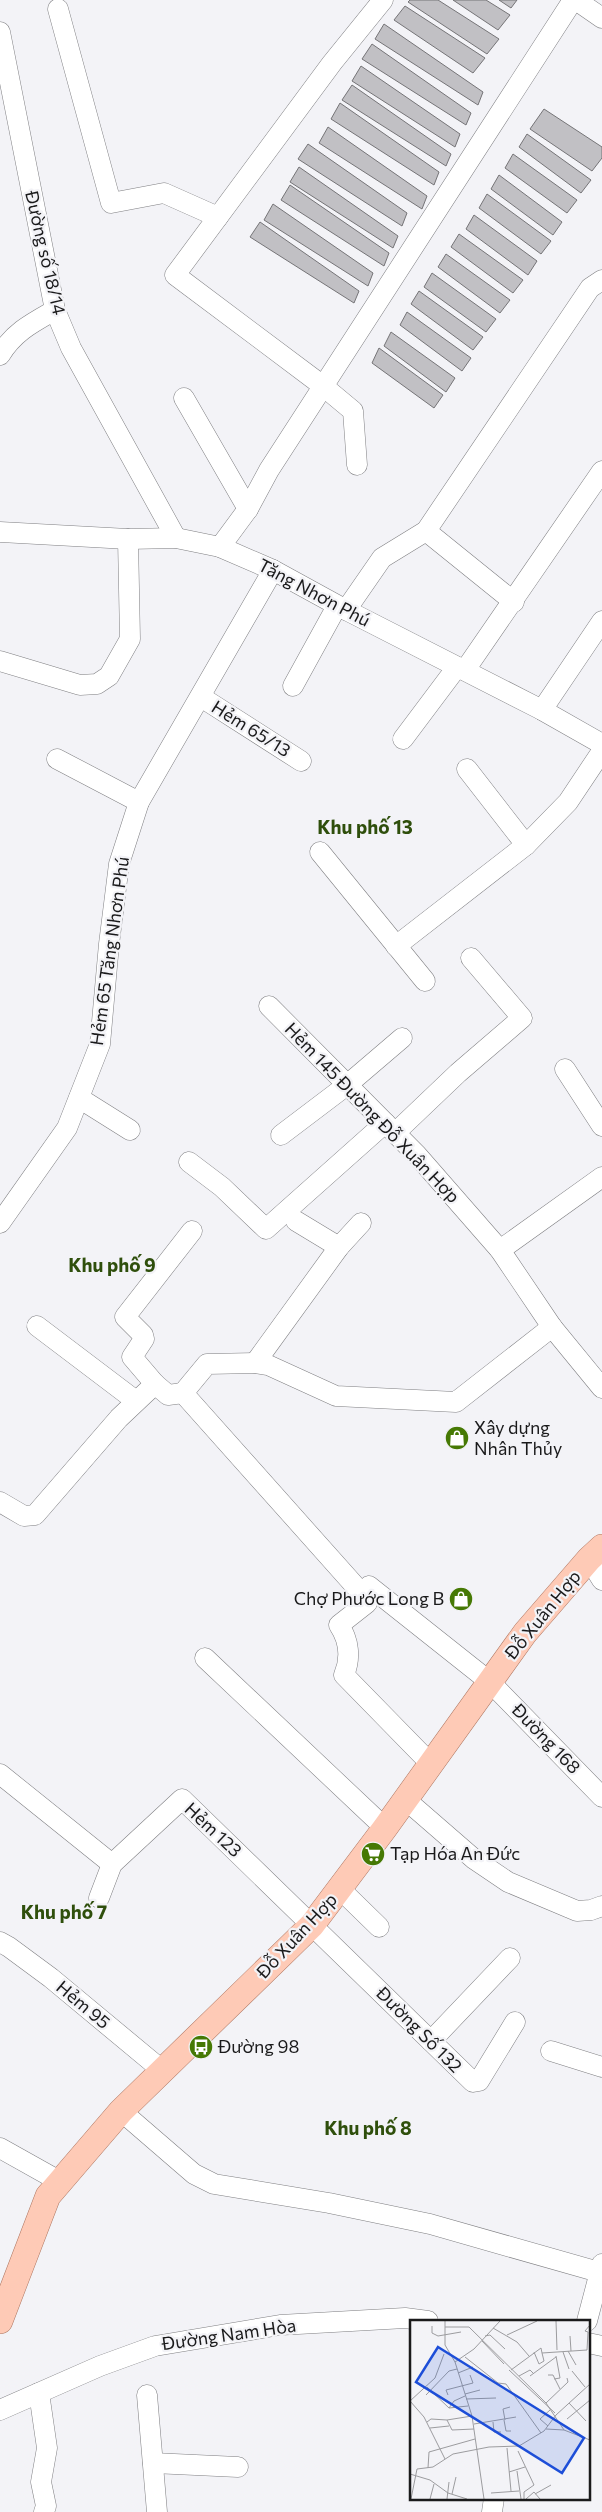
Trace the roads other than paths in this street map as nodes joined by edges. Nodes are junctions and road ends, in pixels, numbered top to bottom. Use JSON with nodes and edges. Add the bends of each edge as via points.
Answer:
{"nodes":[{"id":1,"x":383,"y":0,"type":"edge"},
{"id":2,"x":574,"y":0,"type":"edge"},
{"id":3,"x":58,"y":9,"type":"dead end"},
{"id":4,"x":602,"y":18,"type":"edge"},
{"id":5,"x":0,"y":32,"type":"edge"},
{"id":6,"x":218,"y":217,"type":"junction"},
{"id":7,"x":602,"y":280,"type":"edge"},
{"id":8,"x":55,"y":310,"type":"junction"},
{"id":9,"x":0,"y":355,"type":"edge"},
{"id":10,"x":323,"y":386,"type":"junction"},
{"id":11,"x":184,"y":398,"type":"dead end"},
{"id":12,"x":357,"y":464,"type":"dead end"},
{"id":13,"x":602,"y":471,"type":"edge"},
{"id":14,"x":248,"y":508,"type":"junction"},
{"id":15,"x":426,"y":531,"type":"junction"},
{"id":16,"x":0,"y":532,"type":"edge"},
{"id":17,"x":176,"y":538,"type":"junction"},
{"id":18,"x":128,"y":539,"type":"junction"},
{"id":19,"x":220,"y":547,"type":"junction"},
{"id":20,"x":274,"y":570,"type":"junction"},
{"id":21,"x":514,"y":602,"type":"junction"},
{"id":22,"x":342,"y":608,"type":"junction"},
{"id":23,"x":602,"y":621,"type":"edge"},
{"id":24,"x":0,"y":661,"type":"edge"},
{"id":25,"x":461,"y":669,"type":"junction"},
{"id":26,"x":293,"y":686,"type":"dead end"},
{"id":27,"x":200,"y":697,"type":"junction"},
{"id":28,"x":542,"y":710,"type":"junction"},
{"id":29,"x":403,"y":739,"type":"dead end"},
{"id":30,"x":602,"y":744,"type":"edge"},
{"id":31,"x":602,"y":751,"type":"edge"},
{"id":32,"x":57,"y":759,"type":"dead end"},
{"id":33,"x":301,"y":761,"type":"dead end"},
{"id":34,"x":467,"y":769,"type":"dead end"},
{"id":35,"x":139,"y":802,"type":"junction"},
{"id":36,"x":526,"y":845,"type":"junction"},
{"id":37,"x":320,"y":852,"type":"dead end"},
{"id":38,"x":396,"y":946,"type":"junction"},
{"id":39,"x":471,"y":958,"type":"dead end"},
{"id":40,"x":426,"y":981,"type":"dead end"},
{"id":41,"x":268,"y":1006,"type":"dead end"},
{"id":42,"x":402,"y":1038,"type":"dead end"},
{"id":43,"x":565,"y":1069,"type":"dead end"},
{"id":44,"x":347,"y":1085,"type":"junction"},
{"id":45,"x":79,"y":1098,"type":"junction"},
{"id":46,"x":602,"y":1126,"type":"edge"},
{"id":47,"x":390,"y":1128,"type":"junction"},
{"id":48,"x":130,"y":1130,"type":"dead end"},
{"id":49,"x":281,"y":1136,"type":"dead end"},
{"id":50,"x":188,"y":1162,"type":"dead end"},
{"id":51,"x":602,"y":1178,"type":"edge"},
{"id":52,"x":296,"y":1221,"type":"dead end"},
{"id":53,"x":0,"y":1223,"type":"edge"},
{"id":54,"x":361,"y":1223,"type":"dead end"},
{"id":55,"x":192,"y":1231,"type":"dead end"},
{"id":56,"x":339,"y":1247,"type":"junction"},
{"id":57,"x":500,"y":1250,"type":"junction"},
{"id":58,"x":37,"y":1326,"type":"dead end"},
{"id":59,"x":552,"y":1327,"type":"junction"},
{"id":60,"x":255,"y":1363,"type":"junction"},
{"id":61,"x":155,"y":1384,"type":"junction"},
{"id":62,"x":602,"y":1388,"type":"edge"},
{"id":63,"x":183,"y":1393,"type":"junction"},
{"id":64,"x":136,"y":1401,"type":"junction"},
{"id":65,"x":0,"y":1502,"type":"edge"},
{"id":66,"x":595,"y":1553,"type":"edge"},
{"id":67,"x":602,"y":1580,"type":"edge"},
{"id":68,"x":369,"y":1586,"type":"dead end"},
{"id":69,"x":205,"y":1658,"type":"dead end"},
{"id":70,"x":490,"y":1682,"type":"junction"},
{"id":71,"x":431,"y":1764,"type":"junction"},
{"id":72,"x":0,"y":1774,"type":"edge"},
{"id":73,"x":602,"y":1797,"type":"edge"},
{"id":74,"x":406,"y":1800,"type":"junction"},
{"id":75,"x":385,"y":1828,"type":"junction"},
{"id":76,"x":112,"y":1864,"type":"junction"},
{"id":77,"x":340,"y":1889,"type":"junction"},
{"id":78,"x":99,"y":1898,"type":"dead end"},
{"id":79,"x":602,"y":1906,"type":"edge"},
{"id":80,"x":312,"y":1924,"type":"junction"},
{"id":81,"x":378,"y":1927,"type":"dead end"},
{"id":82,"x":0,"y":1942,"type":"edge"},
{"id":83,"x":510,"y":1958,"type":"dead end"},
{"id":84,"x":514,"y":2022,"type":"dead end"},
{"id":85,"x":431,"y":2041,"type":"junction"},
{"id":86,"x":551,"y":2051,"type":"dead end"},
{"id":87,"x":602,"y":2067,"type":"edge"},
{"id":88,"x":164,"y":2071,"type":"junction"},
{"id":89,"x":121,"y":2111,"type":"junction"},
{"id":90,"x":0,"y":2148,"type":"edge"},
{"id":91,"x":59,"y":2181,"type":"junction"},
{"id":92,"x":601,"y":2270,"type":"edge"},
{"id":93,"x":420,"y":2320,"type":"edge"},
{"id":94,"x":587,"y":2320,"type":"edge"},
{"id":95,"x":0,"y":2322,"type":"edge"},
{"id":96,"x":39,"y":2394,"type":"junction"},
{"id":97,"x":147,"y":2395,"type":"dead end"},
{"id":98,"x":0,"y":2410,"type":"edge"},
{"id":99,"x":153,"y":2463,"type":"junction"},
{"id":100,"x":238,"y":2467,"type":"dead end"},
{"id":101,"x":44,"y":2512,"type":"edge"},
{"id":102,"x":156,"y":2512,"type":"edge"}],
"edges":[{"from":1,"to":6,"type":"street"},
{"from":2,"to":4,"type":"street"},
{"from":2,"to":10,"type":"street"},
{"from":3,"to":6,"type":"street","via":[[112,203],[164,193]]},
{"from":5,"to":8,"type":"street","name":"Đường số 18/14"},
{"from":6,"to":10,"type":"street","via":[[175,275]]},
{"from":7,"to":15,"type":"street","via":[[590,288]]},
{"from":8,"to":9,"type":"street","via":[[23,327],[9,340]]},
{"from":8,"to":17,"type":"street","name":"Đường số 18/14","via":[[71,348]]},
{"from":10,"to":12,"type":"street","via":[[352,411]]},
{"from":10,"to":14,"type":"street"},
{"from":11,"to":14,"type":"street"},
{"from":13,"to":21,"type":"street"},
{"from":14,"to":19,"type":"street"},
{"from":15,"to":21,"type":"street"},
{"from":15,"to":22,"type":"street","via":[[382,558]]},
{"from":16,"to":18,"type":"street","name":"Tăng Nhơn Phú"},
{"from":17,"to":18,"type":"street","name":"Tăng Nhơn Phú"},
{"from":17,"to":19,"type":"street","name":"Tăng Nhơn Phú"},
{"from":18,"to":24,"type":"street","via":[[130,639],[109,676],[97,684],[80,685]]},
{"from":19,"to":20,"type":"street","name":"Tăng Nhơn Phú"},
{"from":20,"to":22,"type":"street","name":"Tăng Nhơn Phú"},
{"from":20,"to":27,"type":"street","name":"Hẻm 65 Tăng Nhơn Phú"},
{"from":21,"to":25,"type":"street"},
{"from":22,"to":25,"type":"street","name":"Tăng Nhơn Phú"},
{"from":22,"to":26,"type":"street"},
{"from":23,"to":28,"type":"street"},
{"from":25,"to":28,"type":"street","name":"Tăng Nhơn Phú"},
{"from":25,"to":29,"type":"street"},
{"from":27,"to":33,"type":"street","name":"Hẻm 65/13"},
{"from":27,"to":35,"type":"street","name":"Hẻm 65 Tăng Nhơn Phú"},
{"from":28,"to":30,"type":"street","name":"Tăng Nhơn Phú"},
{"from":31,"to":36,"type":"street","via":[[568,802]]},
{"from":32,"to":35,"type":"street"},
{"from":34,"to":36,"type":"street"},
{"from":35,"to":45,"type":"street","name":"Hẻm 65 Tăng Nhơn Phú","via":[[119,864],[100,1044]]},
{"from":36,"to":38,"type":"street"},
{"from":37,"to":38,"type":"street"},
{"from":38,"to":40,"type":"street"},
{"from":39,"to":47,"type":"street","via":[[522,1018]]},
{"from":41,"to":44,"type":"street","name":"Hẻm 145 Đường Đỗ Xuân Hợp"},
{"from":42,"to":44,"type":"street"},
{"from":43,"to":46,"type":"street"},
{"from":44,"to":47,"type":"street","name":"Hẻm 145 Đường Đỗ Xuân Hợp"},
{"from":44,"to":49,"type":"street"},
{"from":45,"to":48,"type":"street"},
{"from":45,"to":53,"type":"street","name":"Hẻm 65 Tăng Nhơn Phú","via":[[67,1128]]},
{"from":47,"to":50,"type":"street","via":[[266,1229],[222,1187]]},
{"from":47,"to":57,"type":"street","name":"Hẻm 145 Đường Đỗ Xuân Hợp"},
{"from":51,"to":57,"type":"street"},
{"from":52,"to":56,"type":"street"},
{"from":54,"to":56,"type":"street"},
{"from":55,"to":61,"type":"street","via":[[125,1317],[144,1339],[132,1357]]},
{"from":56,"to":60,"type":"street"},
{"from":57,"to":59,"type":"street","name":"Hẻm 145 Đường Đỗ Xuân Hợp"},
{"from":58,"to":64,"type":"street"},
{"from":59,"to":60,"type":"street","via":[[456,1402],[336,1396],[268,1365]]},
{"from":59,"to":62,"type":"street","name":"Hẻm 145 Đường Đỗ Xuân Hợp"},
{"from":60,"to":63,"type":"street","via":[[207,1364]]},
{"from":61,"to":63,"type":"street","via":[[171,1396]]},
{"from":61,"to":64,"type":"street"},
{"from":63,"to":71,"type":"street","via":[[367,1603],[339,1625],[347,1640],[344,1675]]},
{"from":64,"to":65,"type":"street","via":[[35,1515],[24,1516]]},
{"from":66,"to":67,"type":"street"},
{"from":66,"to":70,"type":"main road","name":"Đỗ Xuân Hợp","via":[[525,1634]]},
{"from":68,"to":70,"type":"street","name":"Đường 168"},
{"from":69,"to":75,"type":"street"},
{"from":70,"to":71,"type":"main road","name":"Đỗ Xuân Hợp"},
{"from":70,"to":73,"type":"street","name":"Đường 168"},
{"from":71,"to":74,"type":"main road","name":"Đỗ Xuân Hợp"},
{"from":72,"to":76,"type":"street"},
{"from":74,"to":75,"type":"main road","name":"Đỗ Xuân Hợp"},
{"from":74,"to":79,"type":"street","via":[[474,1859],[508,1882],[577,1911]]},
{"from":75,"to":77,"type":"main road","name":"Đỗ Xuân Hợp"},
{"from":76,"to":78,"type":"street","name":"Hẻm 123"},
{"from":76,"to":80,"type":"street","name":"Hẻm 123","via":[[182,1800]]},
{"from":77,"to":80,"type":"main road","name":"Đỗ Xuân Hợp"},
{"from":77,"to":81,"type":"street"},
{"from":80,"to":85,"type":"street","name":"Đường Số 132"},
{"from":80,"to":88,"type":"main road","name":"Đỗ Xuân Hợp"},
{"from":82,"to":88,"type":"street","name":"Hẻm 95","via":[[51,1978]]},
{"from":83,"to":85,"type":"street"},
{"from":84,"to":85,"type":"street","name":"Đường Số 132","via":[[479,2081],[473,2082]]},
{"from":86,"to":87,"type":"street"},
{"from":88,"to":89,"type":"main road","name":"Đỗ Xuân Hợp"},
{"from":89,"to":91,"type":"main road","name":"Đỗ Xuân Hợp"},
{"from":89,"to":92,"type":"street","via":[[194,2174],[214,2184],[430,2224]]},
{"from":90,"to":91,"type":"street"},
{"from":91,"to":95,"type":"main road","name":"Đỗ Xuân Hợp","via":[[48,2196]]},
{"from":92,"to":94,"type":"street"},
{"from":93,"to":96,"type":"street","name":"Đường Nam Hòa","via":[[405,2318],[280,2326],[155,2346],[100,2366]]},
{"from":96,"to":98,"type":"street","name":"Đường Nam Hòa"},
{"from":96,"to":101,"type":"street","via":[[47,2448],[41,2482],[46,2506]]},
{"from":97,"to":99,"type":"street"},
{"from":99,"to":100,"type":"street"},
{"from":99,"to":102,"type":"street"}]}
